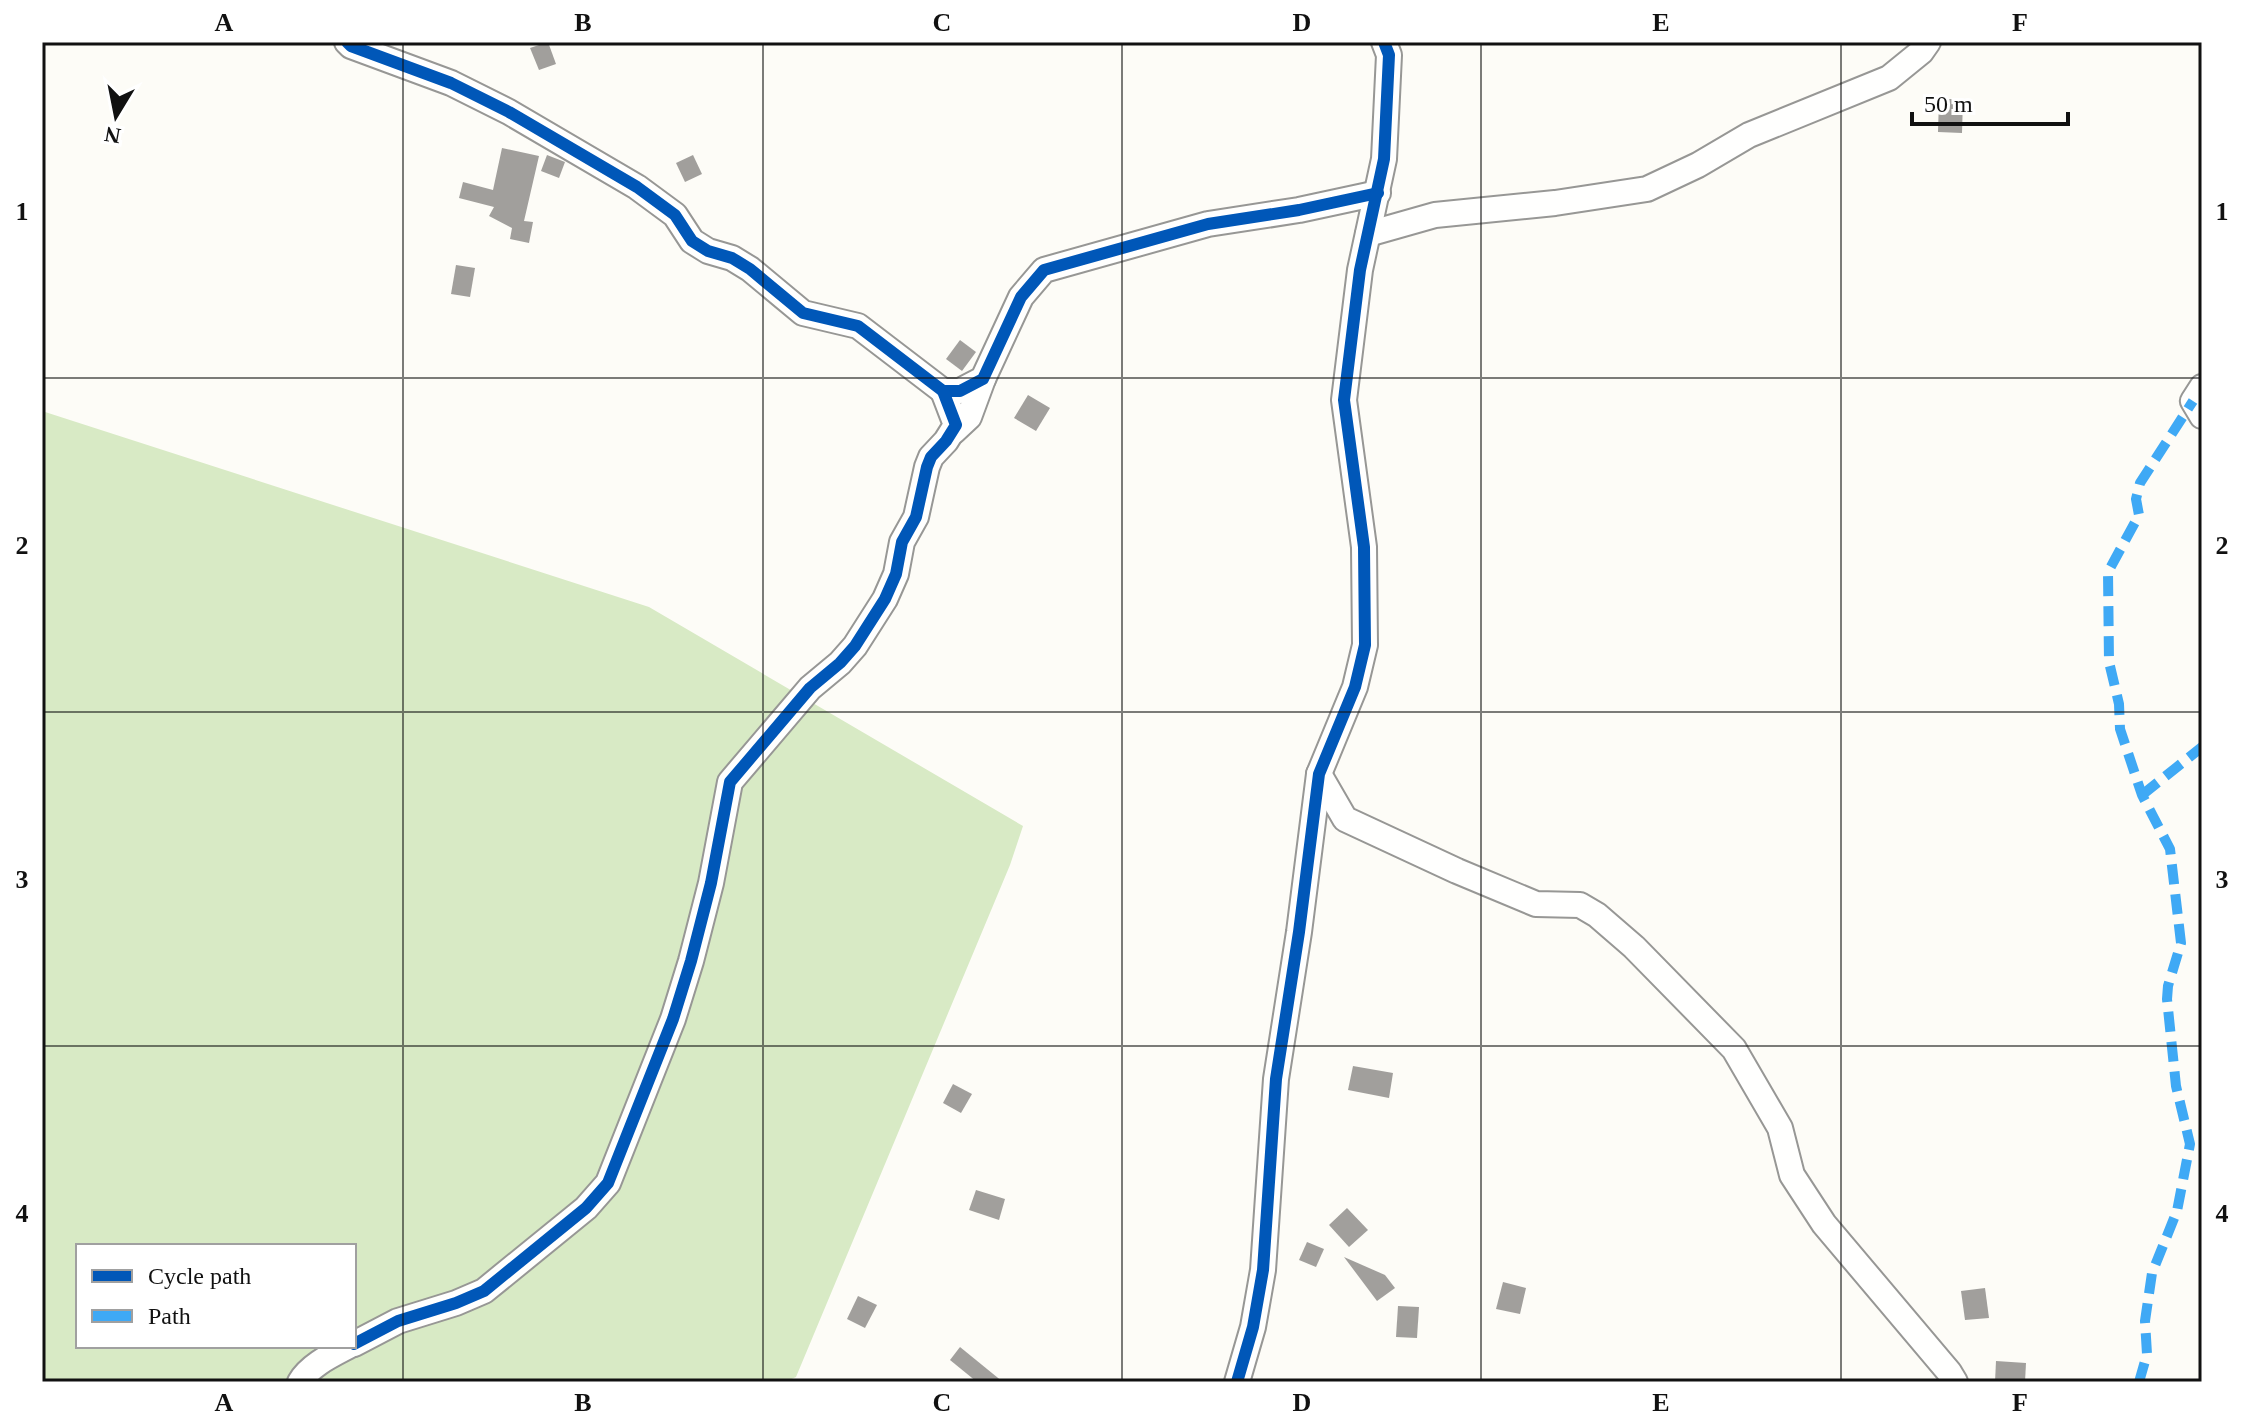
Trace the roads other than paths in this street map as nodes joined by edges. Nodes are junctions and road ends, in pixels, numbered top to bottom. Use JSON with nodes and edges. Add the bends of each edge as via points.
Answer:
{"nodes":[{"id":1,"x":347,"y":42,"type":"edge"},
{"id":2,"x":1928,"y":42,"type":"edge"},
{"id":3,"x":1391,"y":46,"type":"edge"},
{"id":4,"x":1378,"y":193,"type":"junction"},
{"id":5,"x":1368,"y":234,"type":"junction"},
{"id":6,"x":983,"y":379,"type":"junction"},
{"id":7,"x":2202,"y":387,"type":"edge"},
{"id":8,"x":943,"y":391,"type":"junction"},
{"id":9,"x":2202,"y":416,"type":"edge"},
{"id":10,"x":954,"y":431,"type":"junction"},
{"id":11,"x":1319,"y":774,"type":"junction"},
{"id":12,"x":356,"y":1343,"type":"edge"},
{"id":13,"x":347,"y":1348,"type":"edge"},
{"id":14,"x":300,"y":1382,"type":"edge"},
{"id":15,"x":1237,"y":1382,"type":"edge"},
{"id":16,"x":1955,"y":1382,"type":"edge"}],
"edges":[{"from":1,"to":8,"type":"street","via":[[451,83],[521,119],[657,202],[675,215],[692,241],[750,269],[803,313],[858,326]]},
{"from":2,"to":5,"type":"street","via":[[1889,78],[1749,135],[1647,189],[1435,215]]},
{"from":3,"to":4,"type":"street"},
{"from":4,"to":5,"type":"street"},
{"from":4,"to":6,"type":"street","via":[[1208,224],[1044,270],[1021,297]]},
{"from":5,"to":11,"type":"street","via":[[1344,400],[1364,547],[1365,645],[1355,687]]},
{"from":6,"to":8,"type":"street","via":[[960,391]]},
{"from":6,"to":10,"type":"street","via":[[969,417]]},
{"from":7,"to":9,"type":"street","via":[[2193,401]]},
{"from":8,"to":10,"type":"street"},
{"from":10,"to":12,"type":"street","via":[[931,457],[916,517],[902,542],[885,599],[855,646],[810,688],[730,782],[691,961],[608,1183],[586,1208],[484,1291],[398,1321]]},
{"from":11,"to":15,"type":"street","via":[[1276,1079],[1263,1270]]},
{"from":11,"to":16,"type":"street","via":[[1345,819],[1536,904],[1580,905],[1634,947],[1734,1049],[1780,1128],[1792,1175],[1824,1224]]},
{"from":13,"to":14,"type":"street"}]}
